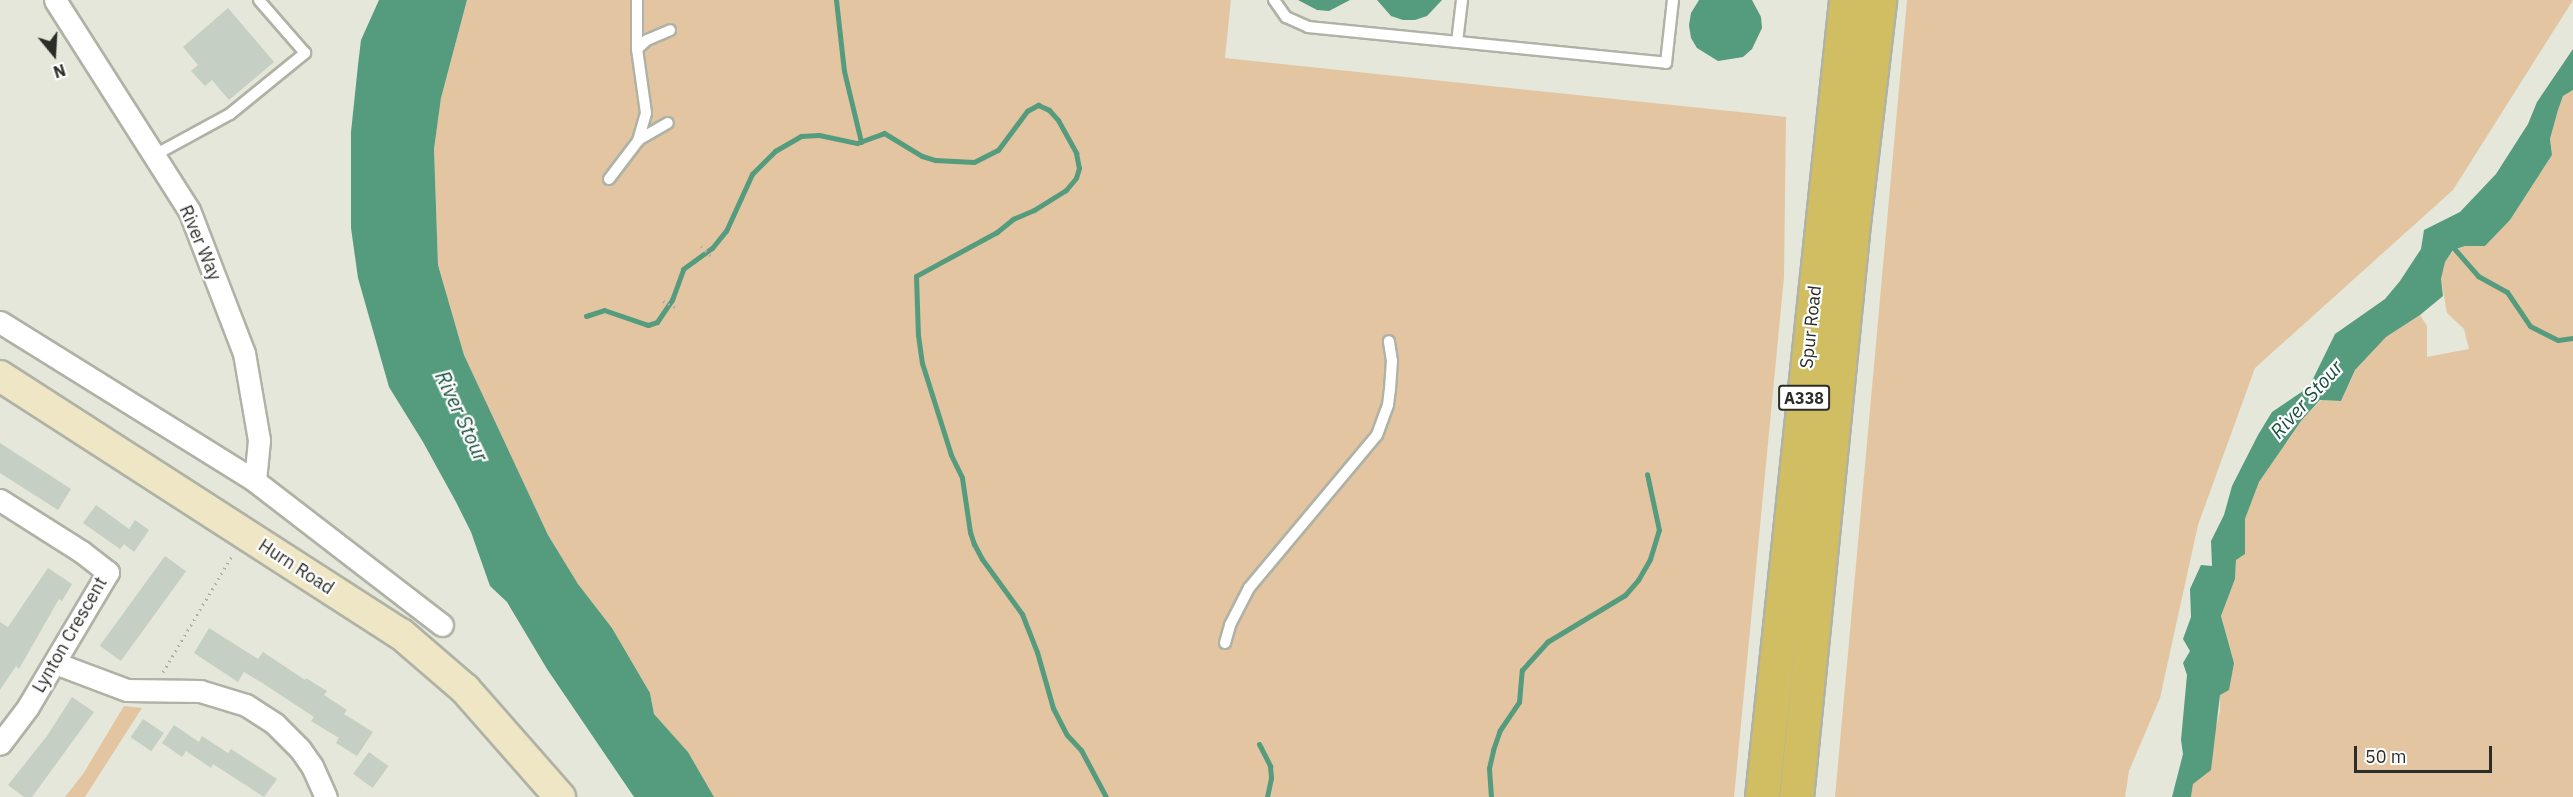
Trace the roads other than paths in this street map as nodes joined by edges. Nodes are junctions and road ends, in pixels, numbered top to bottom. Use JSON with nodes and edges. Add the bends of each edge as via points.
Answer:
{"nodes":[{"id":1,"x":55,"y":0,"type":"edge"},
{"id":2,"x":259,"y":0,"type":"edge"},
{"id":3,"x":637,"y":0,"type":"edge"},
{"id":4,"x":1274,"y":0,"type":"edge"},
{"id":5,"x":1462,"y":0,"type":"edge"},
{"id":6,"x":1673,"y":0,"type":"edge"},
{"id":7,"x":1846,"y":0,"type":"edge"},
{"id":8,"x":1879,"y":0,"type":"edge"},
{"id":9,"x":670,"y":30,"type":"dead end"},
{"id":10,"x":1457,"y":42,"type":"junction"},
{"id":11,"x":637,"y":49,"type":"junction"},
{"id":12,"x":668,"y":123,"type":"dead end"},
{"id":13,"x":638,"y":141,"type":"junction"},
{"id":14,"x":153,"y":156,"type":"junction"},
{"id":15,"x":609,"y":179,"type":"dead end"},
{"id":16,"x":0,"y":322,"type":"edge"},
{"id":17,"x":1389,"y":341,"type":"dead end"},
{"id":18,"x":0,"y":376,"type":"edge"},
{"id":19,"x":255,"y":481,"type":"junction"},
{"id":20,"x":0,"y":500,"type":"edge"},
{"id":21,"x":442,"y":625,"type":"dead end"},
{"id":22,"x":1224,"y":643,"type":"dead end"},
{"id":23,"x":55,"y":663,"type":"junction"},
{"id":24,"x":0,"y":744,"type":"edge"},
{"id":25,"x":326,"y":797,"type":"edge"},
{"id":26,"x":560,"y":797,"type":"edge"},
{"id":27,"x":1762,"y":797,"type":"edge"},
{"id":28,"x":1796,"y":797,"type":"edge"}],
"edges":[{"from":1,"to":14,"type":"street","name":"River Way"},
{"from":2,"to":14,"type":"lane","via":[[305,53],[230,114]]},
{"from":3,"to":11,"type":"lane"},
{"from":4,"to":10,"type":"lane","via":[[1286,17],[1308,27]]},
{"from":5,"to":10,"type":"lane"},
{"from":6,"to":10,"type":"lane","via":[[1666,63]]},
{"from":7,"to":27,"type":"highway","name":"Spur Road","number":"A338"},
{"from":8,"to":28,"type":"highway","name":"Spur Road","number":"A338"},
{"from":9,"to":11,"type":"lane"},
{"from":11,"to":13,"type":"lane","via":[[646,113]]},
{"from":12,"to":13,"type":"lane"},
{"from":13,"to":15,"type":"lane"},
{"from":14,"to":19,"type":"street","name":"River Way","via":[[189,210],[244,353],[260,440]]},
{"from":16,"to":19,"type":"street"},
{"from":17,"to":22,"type":"lane","via":[[1390,389],[1377,435],[1249,588]]},
{"from":18,"to":26,"type":"main road","name":"Hurn Road","via":[[401,634],[465,689]]},
{"from":19,"to":21,"type":"street"},
{"from":20,"to":23,"type":"street","name":"Lynton Crescent","via":[[108,572]]},
{"from":23,"to":24,"type":"street","name":"Lynton Crescent"},
{"from":23,"to":25,"type":"street","via":[[127,690],[200,692],[246,705],[275,724],[300,749]]}]}
